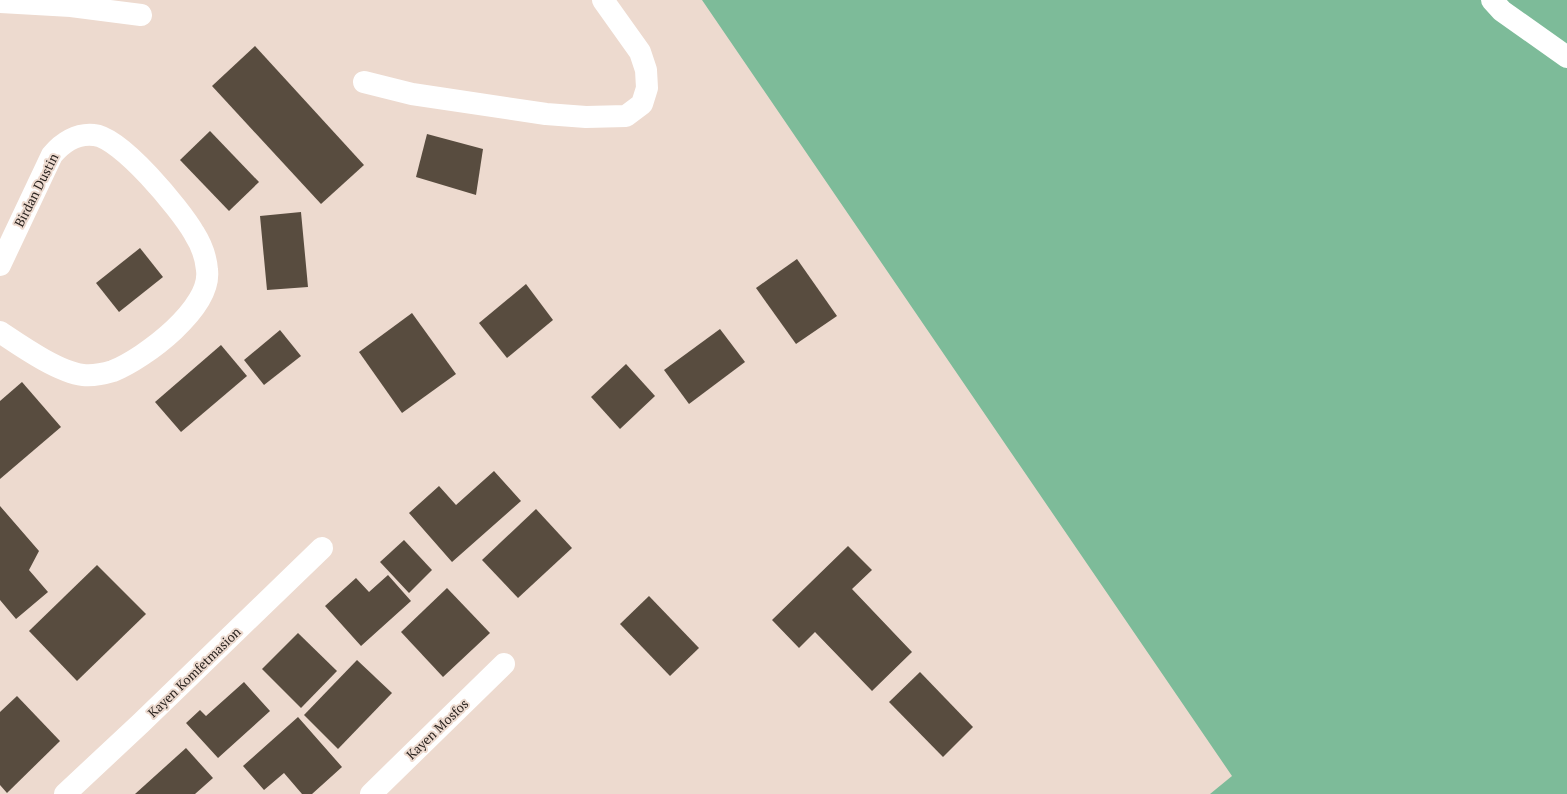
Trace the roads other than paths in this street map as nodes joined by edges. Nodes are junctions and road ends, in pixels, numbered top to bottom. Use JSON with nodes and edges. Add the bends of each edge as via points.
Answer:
{"nodes":[{"id":1,"x":602,"y":0,"type":"edge"},
{"id":2,"x":1492,"y":0,"type":"edge"},
{"id":3,"x":0,"y":2,"type":"edge"},
{"id":4,"x":141,"y":15,"type":"dead end"},
{"id":5,"x":1567,"y":57,"type":"edge"},
{"id":6,"x":364,"y":82,"type":"dead end"},
{"id":7,"x":0,"y":265,"type":"edge"},
{"id":8,"x":0,"y":332,"type":"edge"},
{"id":9,"x":322,"y":548,"type":"dead end"},
{"id":10,"x":504,"y":664,"type":"dead end"},
{"id":11,"x":65,"y":794,"type":"edge"},
{"id":12,"x":371,"y":794,"type":"edge"}],
"edges":[{"from":1,"to":6,"type":"street","via":[[640,52],[646,70],[647,88],[642,104],[626,116],[546,114],[412,94]]},
{"from":2,"to":5,"type":"street","via":[[1502,11]]},
{"from":3,"to":4,"type":"street","via":[[71,6]]},
{"from":7,"to":8,"type":"street","name":"Birdan Dustin","via":[[52,155],[68,140],[94,135],[124,152],[157,184],[178,210],[194,233],[205,257],[208,280],[200,300],[192,311],[167,336],[122,366],[103,374],[84,375],[72,372],[40,358]]},
{"from":9,"to":11,"type":"street","name":"Kayen Komfetmasion"},
{"from":10,"to":12,"type":"street","name":"Kayen Mosfos"}]}
